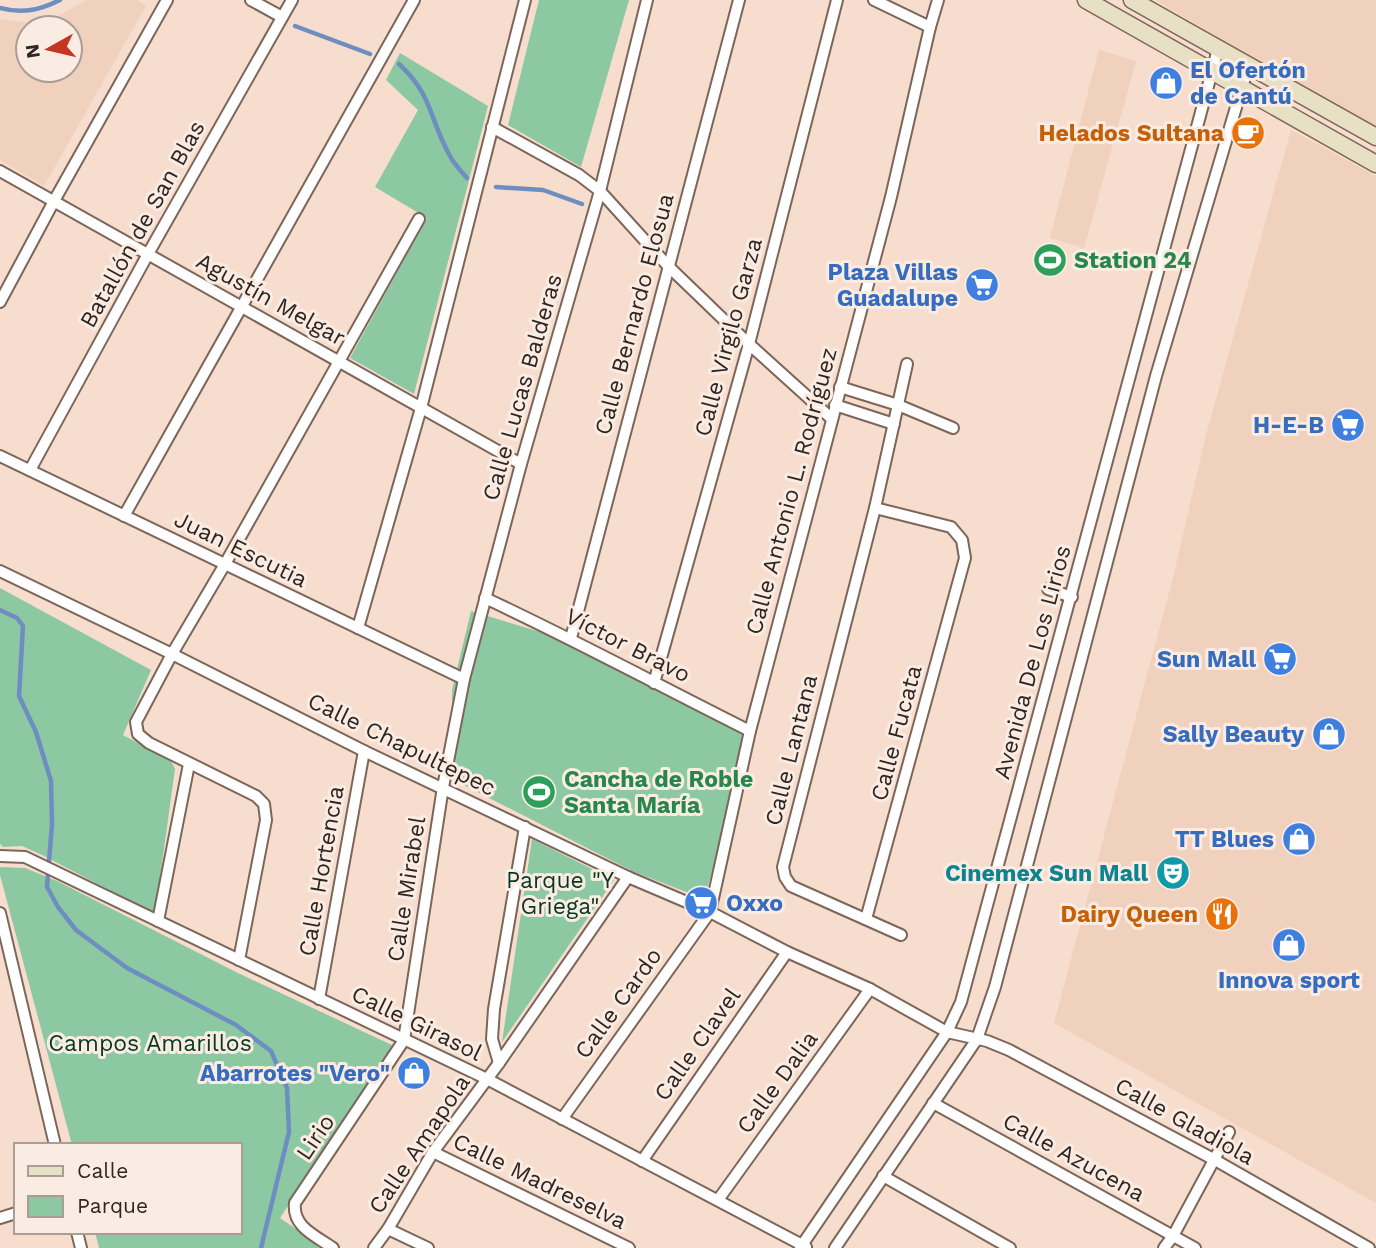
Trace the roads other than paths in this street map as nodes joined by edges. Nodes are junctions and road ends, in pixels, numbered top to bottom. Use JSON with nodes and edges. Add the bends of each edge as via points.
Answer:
{"nodes":[{"id":1,"x":167,"y":0,"type":"edge"},
{"id":2,"x":251,"y":0,"type":"edge"},
{"id":3,"x":292,"y":0,"type":"edge"},
{"id":4,"x":414,"y":0,"type":"edge"},
{"id":5,"x":525,"y":0,"type":"edge"},
{"id":6,"x":648,"y":0,"type":"edge"},
{"id":7,"x":739,"y":0,"type":"edge"},
{"id":8,"x":837,"y":0,"type":"edge"},
{"id":9,"x":874,"y":0,"type":"edge"},
{"id":10,"x":939,"y":0,"type":"edge"},
{"id":11,"x":1086,"y":0,"type":"edge"},
{"id":12,"x":1132,"y":0,"type":"edge"},
{"id":13,"x":282,"y":17,"type":"junction"},
{"id":14,"x":930,"y":27,"type":"junction"},
{"id":15,"x":1218,"y":49,"type":"junction"},
{"id":16,"x":1248,"y":66,"type":"junction"},
{"id":17,"x":1212,"y":72,"type":"junction"},
{"id":18,"x":1242,"y":88,"type":"junction"},
{"id":19,"x":492,"y":127,"type":"junction"},
{"id":20,"x":1376,"y":137,"type":"edge"},
{"id":21,"x":1376,"y":164,"type":"edge"},
{"id":22,"x":0,"y":171,"type":"edge"},
{"id":23,"x":600,"y":191,"type":"junction"},
{"id":24,"x":54,"y":201,"type":"junction"},
{"id":25,"x":419,"y":219,"type":"dead end"},
{"id":26,"x":148,"y":254,"type":"junction"},
{"id":27,"x":668,"y":266,"type":"junction"},
{"id":28,"x":0,"y":302,"type":"edge"},
{"id":29,"x":243,"y":308,"type":"junction"},
{"id":30,"x":749,"y":344,"type":"junction"},
{"id":31,"x":339,"y":362,"type":"junction"},
{"id":32,"x":907,"y":364,"type":"dead end"},
{"id":33,"x":1133,"y":369,"type":"junction"},
{"id":34,"x":1156,"y":376,"type":"junction"},
{"id":35,"x":839,"y":387,"type":"junction"},
{"id":36,"x":835,"y":405,"type":"junction"},
{"id":37,"x":898,"y":405,"type":"junction"},
{"id":38,"x":421,"y":408,"type":"junction"},
{"id":39,"x":832,"y":419,"type":"junction"},
{"id":40,"x":894,"y":424,"type":"junction"},
{"id":41,"x":953,"y":428,"type":"dead end"},
{"id":42,"x":0,"y":456,"type":"edge"},
{"id":43,"x":521,"y":464,"type":"junction"},
{"id":44,"x":30,"y":470,"type":"junction"},
{"id":45,"x":875,"y":508,"type":"junction"},
{"id":46,"x":124,"y":516,"type":"junction"},
{"id":47,"x":225,"y":564,"type":"junction"},
{"id":48,"x":0,"y":571,"type":"edge"},
{"id":49,"x":1048,"y":589,"type":"dead end"},
{"id":50,"x":1072,"y":597,"type":"junction"},
{"id":51,"x":485,"y":598,"type":"junction"},
{"id":52,"x":358,"y":628,"type":"junction"},
{"id":53,"x":571,"y":638,"type":"junction"},
{"id":54,"x":172,"y":654,"type":"junction"},
{"id":55,"x":464,"y":679,"type":"junction"},
{"id":56,"x":654,"y":683,"type":"junction"},
{"id":57,"x":750,"y":731,"type":"junction"},
{"id":58,"x":364,"y":751,"type":"junction"},
{"id":59,"x":189,"y":764,"type":"junction"},
{"id":60,"x":443,"y":787,"type":"junction"},
{"id":61,"x":525,"y":827,"type":"junction"},
{"id":62,"x":0,"y":856,"type":"edge"},
{"id":63,"x":628,"y":877,"type":"junction"},
{"id":64,"x":709,"y":912,"type":"junction"},
{"id":65,"x":0,"y":913,"type":"edge"},
{"id":66,"x":866,"y":919,"type":"junction"},
{"id":67,"x":158,"y":921,"type":"junction"},
{"id":68,"x":901,"y":935,"type":"dead end"},
{"id":69,"x":787,"y":951,"type":"junction"},
{"id":70,"x":239,"y":960,"type":"junction"},
{"id":71,"x":870,"y":989,"type":"junction"},
{"id":72,"x":319,"y":999,"type":"junction"},
{"id":73,"x":947,"y":1031,"type":"junction"},
{"id":74,"x":977,"y":1039,"type":"junction"},
{"id":75,"x":404,"y":1040,"type":"junction"},
{"id":76,"x":499,"y":1063,"type":"junction"},
{"id":77,"x":487,"y":1079,"type":"junction"},
{"id":78,"x":933,"y":1103,"type":"junction"},
{"id":79,"x":562,"y":1119,"type":"junction"},
{"id":80,"x":1228,"y":1132,"type":"dead end"},
{"id":81,"x":55,"y":1143,"type":"edge"},
{"id":82,"x":433,"y":1152,"type":"junction"},
{"id":83,"x":1215,"y":1160,"type":"junction"},
{"id":84,"x":642,"y":1161,"type":"junction"},
{"id":85,"x":883,"y":1176,"type":"junction"},
{"id":86,"x":718,"y":1200,"type":"junction"},
{"id":87,"x":388,"y":1229,"type":"junction"},
{"id":88,"x":1174,"y":1236,"type":"junction"},
{"id":89,"x":804,"y":1247,"type":"edge"},
{"id":90,"x":333,"y":1248,"type":"edge"},
{"id":91,"x":374,"y":1248,"type":"edge"},
{"id":92,"x":428,"y":1248,"type":"edge"},
{"id":93,"x":629,"y":1248,"type":"edge"},
{"id":94,"x":835,"y":1248,"type":"edge"},
{"id":95,"x":1010,"y":1248,"type":"edge"},
{"id":96,"x":1164,"y":1248,"type":"edge"},
{"id":97,"x":1195,"y":1248,"type":"edge"},
{"id":98,"x":1369,"y":1248,"type":"edge"}],
"edges":[{"from":1,"to":24,"type":"street"},
{"from":2,"to":13,"type":"street"},
{"from":3,"to":13,"type":"street","name":"Batallón de San Blas"},
{"from":4,"to":29,"type":"street"},
{"from":5,"to":19,"type":"street"},
{"from":6,"to":23,"type":"street","name":"Calle Lucas Balderas"},
{"from":7,"to":27,"type":"street","name":"Calle Bernardo Elosua"},
{"from":8,"to":30,"type":"street","name":"Calle Virgilo Garza"},
{"from":9,"to":14,"type":"street"},
{"from":10,"to":14,"type":"street","name":"Calle Antonio L. Rodríguez"},
{"from":11,"to":17,"type":"main road"},
{"from":12,"to":15,"type":"main road"},
{"from":13,"to":26,"type":"street","name":"Batallón de San Blas"},
{"from":14,"to":35,"type":"street","name":"Calle Antonio L. Rodríguez","via":[[891,197]]},
{"from":15,"to":16,"type":"main road"},
{"from":15,"to":17,"type":"street","name":"Avenida De Los Lirios"},
{"from":16,"to":18,"type":"street","name":"Avenida De Los Lirios"},
{"from":16,"to":20,"type":"main road"},
{"from":17,"to":18,"type":"main road"},
{"from":17,"to":33,"type":"street","name":"Avenida De Los Lirios"},
{"from":18,"to":21,"type":"main road"},
{"from":18,"to":34,"type":"street","name":"Avenida De Los Lirios"},
{"from":19,"to":23,"type":"street"},
{"from":19,"to":38,"type":"street"},
{"from":22,"to":24,"type":"street","name":"Agustín Melgar"},
{"from":23,"to":27,"type":"street"},
{"from":23,"to":43,"type":"street","name":"Calle Lucas Balderas"},
{"from":24,"to":26,"type":"street","name":"Agustín Melgar"},
{"from":24,"to":28,"type":"street"},
{"from":25,"to":31,"type":"street"},
{"from":26,"to":29,"type":"street","name":"Agustín Melgar"},
{"from":26,"to":44,"type":"street","name":"Batallón de San Blas"},
{"from":27,"to":30,"type":"street"},
{"from":27,"to":53,"type":"street","name":"Calle Bernardo Elosua"},
{"from":29,"to":31,"type":"street","name":"Agustín Melgar"},
{"from":29,"to":46,"type":"street"},
{"from":30,"to":39,"type":"street"},
{"from":30,"to":56,"type":"street","name":"Calle Virgilo Garza"},
{"from":31,"to":38,"type":"street","name":"Agustín Melgar"},
{"from":31,"to":47,"type":"street"},
{"from":32,"to":37,"type":"street","name":"Calle Lantana"},
{"from":33,"to":34,"type":"street"},
{"from":33,"to":50,"type":"street","name":"Avenida De Los Lirios"},
{"from":34,"to":74,"type":"street","name":"Avenida De Los Lirios","via":[[995,987]]},
{"from":35,"to":36,"type":"street","name":"Calle Antonio L. Rodríguez"},
{"from":35,"to":37,"type":"street"},
{"from":36,"to":39,"type":"street","name":"Calle Antonio L. Rodríguez"},
{"from":36,"to":40,"type":"street"},
{"from":37,"to":40,"type":"street","name":"Calle Lantana"},
{"from":37,"to":41,"type":"street"},
{"from":38,"to":43,"type":"street","name":"Agustín Melgar"},
{"from":38,"to":52,"type":"street"},
{"from":39,"to":57,"type":"street","name":"Calle Antonio L. Rodríguez"},
{"from":40,"to":45,"type":"street","name":"Calle Lantana"},
{"from":42,"to":44,"type":"street","name":"Juan Escutia"},
{"from":43,"to":51,"type":"street","name":"Calle Lucas Balderas"},
{"from":44,"to":46,"type":"street","name":"Juan Escutia"},
{"from":45,"to":66,"type":"street","name":"Calle Lantana","via":[[783,867],[791,886]]},
{"from":45,"to":66,"type":"street","name":"Calle Fucata","via":[[951,527],[962,540],[965,558]]},
{"from":46,"to":47,"type":"street","name":"Juan Escutia"},
{"from":47,"to":52,"type":"street","name":"Juan Escutia"},
{"from":47,"to":54,"type":"street"},
{"from":48,"to":54,"type":"street","name":"Calle Chapultepec"},
{"from":49,"to":50,"type":"street"},
{"from":50,"to":73,"type":"street","name":"Avenida De Los Lirios","via":[[967,982]]},
{"from":51,"to":53,"type":"street","name":"Víctor Bravo"},
{"from":51,"to":55,"type":"street","name":"Calle Lucas Balderas"},
{"from":52,"to":55,"type":"street","name":"Juan Escutia"},
{"from":53,"to":56,"type":"street","name":"Víctor Bravo"},
{"from":54,"to":58,"type":"street","name":"Calle Chapultepec"},
{"from":54,"to":59,"type":"street","via":[[136,729],[149,743]]},
{"from":55,"to":60,"type":"street","name":"Calle Lucas Balderas"},
{"from":56,"to":57,"type":"street","name":"Víctor Bravo"},
{"from":57,"to":64,"type":"street","name":"Calle Antonio L. Rodríguez"},
{"from":58,"to":60,"type":"street","name":"Calle Chapultepec"},
{"from":58,"to":72,"type":"street","name":"Calle Hortencia"},
{"from":59,"to":67,"type":"street"},
{"from":59,"to":70,"type":"street","via":[[264,804],[266,820]]},
{"from":60,"to":61,"type":"street","name":"Calle Chapultepec"},
{"from":60,"to":75,"type":"street","name":"Calle Mirabel"},
{"from":61,"to":63,"type":"street","name":"Calle Chapultepec"},
{"from":61,"to":76,"type":"street","name":"Calle Amapola","via":[[494,1009],[492,1039]]},
{"from":62,"to":67,"type":"street","name":"Calle Girasol","via":[[25,857]]},
{"from":63,"to":64,"type":"street","name":"Calle Chapultepec"},
{"from":63,"to":76,"type":"street","name":"Calle Amapola"},
{"from":64,"to":69,"type":"street","name":"Calle Chapultepec"},
{"from":64,"to":79,"type":"street","name":"Calle Cardo"},
{"from":65,"to":81,"type":"street"},
{"from":66,"to":68,"type":"street","name":"Calle Lantana"},
{"from":67,"to":70,"type":"street","name":"Calle Girasol"},
{"from":69,"to":71,"type":"street","name":"Calle Chapultepec"},
{"from":69,"to":84,"type":"street","name":"Calle Clavel"},
{"from":70,"to":72,"type":"street","name":"Calle Girasol"},
{"from":71,"to":73,"type":"street","name":"Calle Chapultepec"},
{"from":71,"to":86,"type":"street","name":"Calle Dalia"},
{"from":72,"to":75,"type":"street","name":"Calle Girasol"},
{"from":73,"to":74,"type":"street","name":"Calle Chapultepec"},
{"from":73,"to":89,"type":"street","name":"Avenida De Los Lirios"},
{"from":74,"to":78,"type":"street","name":"Avenida De Los Lirios"},
{"from":74,"to":83,"type":"street","name":"Calle Gladiola","via":[[1010,1049]]},
{"from":75,"to":77,"type":"street","name":"Calle Girasol"},
{"from":75,"to":90,"type":"street","name":"Lirio","via":[[295,1203],[299,1224]]},
{"from":76,"to":77,"type":"street","name":"Calle Amapola"},
{"from":77,"to":79,"type":"street","name":"Calle Girasol"},
{"from":77,"to":82,"type":"street","name":"Calle Amapola"},
{"from":78,"to":85,"type":"street","name":"Avenida De Los Lirios"},
{"from":78,"to":88,"type":"street","name":"Calle Azucena"},
{"from":79,"to":84,"type":"street","name":"Calle Girasol"},
{"from":80,"to":83,"type":"street"},
{"from":82,"to":87,"type":"street","name":"Calle Amapola"},
{"from":82,"to":93,"type":"street","name":"Calle Madreselva"},
{"from":83,"to":88,"type":"street"},
{"from":83,"to":98,"type":"street","name":"Calle Gladiola"},
{"from":84,"to":86,"type":"street","name":"Calle Girasol"},
{"from":85,"to":94,"type":"street","name":"Avenida De Los Lirios"},
{"from":85,"to":95,"type":"street"},
{"from":86,"to":89,"type":"street","name":"Calle Girasol"},
{"from":87,"to":91,"type":"street","name":"Calle Amapola"},
{"from":87,"to":92,"type":"street"},
{"from":88,"to":96,"type":"street"},
{"from":88,"to":97,"type":"street","name":"Calle Azucena"}]}
